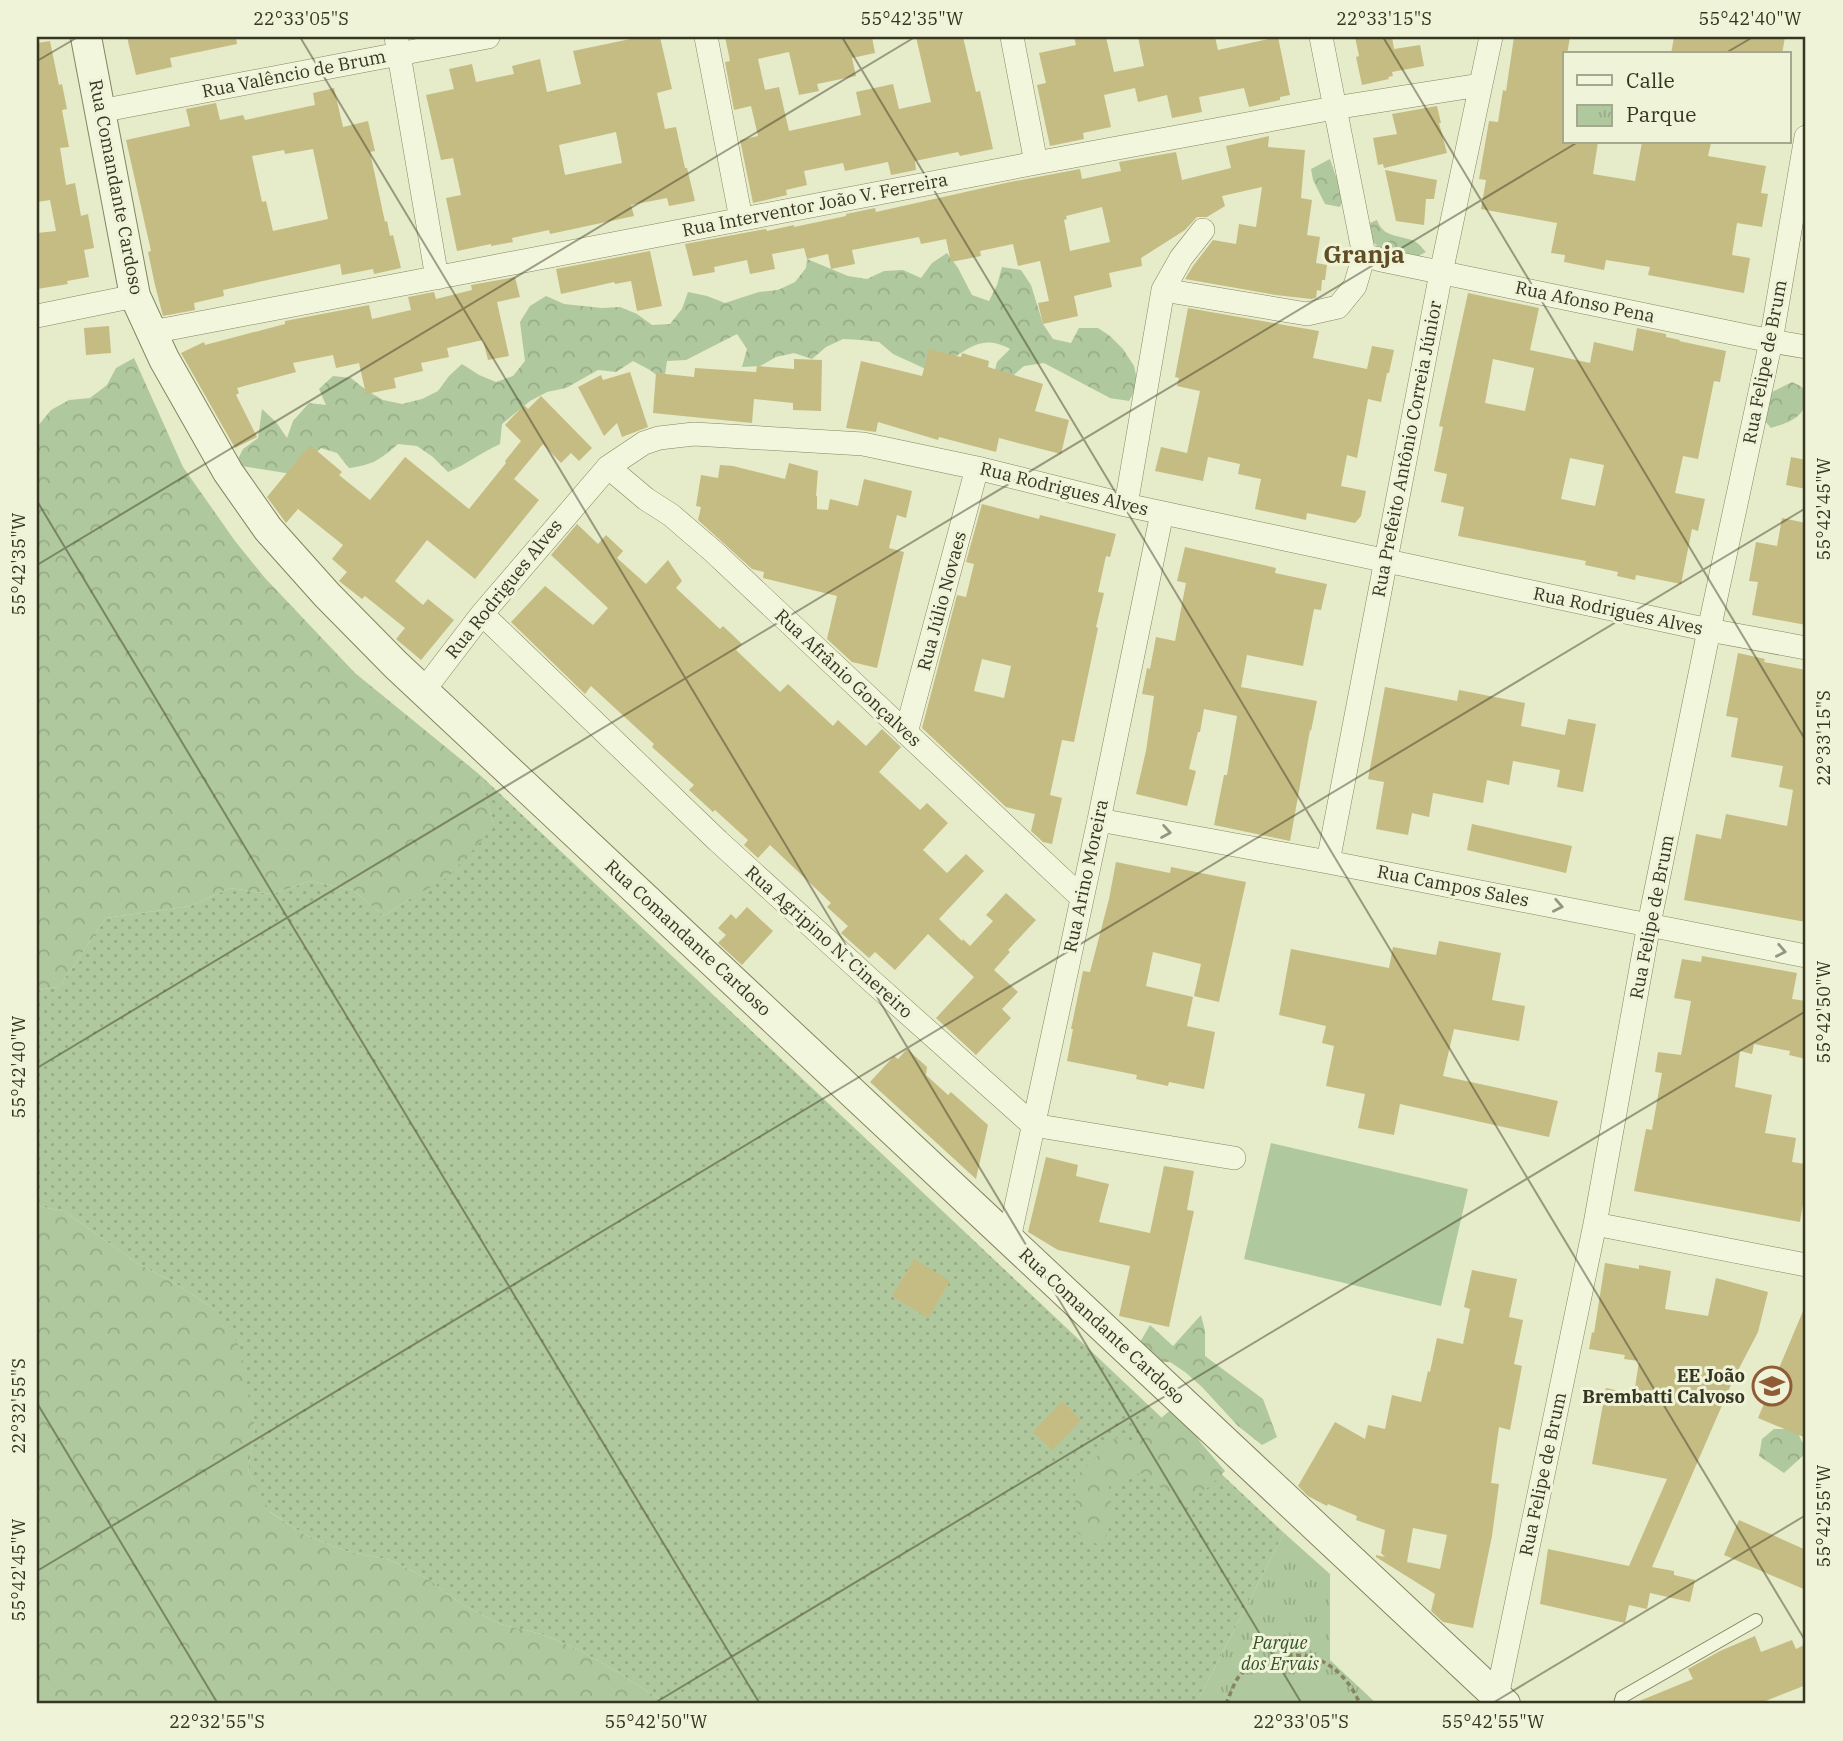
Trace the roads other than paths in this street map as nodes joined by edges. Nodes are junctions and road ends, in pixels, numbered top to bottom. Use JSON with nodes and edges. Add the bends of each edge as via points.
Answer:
{"nodes":[{"id":1,"x":86,"y":37,"type":"edge"},
{"id":2,"x":488,"y":37,"type":"edge"},
{"id":3,"x":706,"y":37,"type":"edge"},
{"id":4,"x":1012,"y":37,"type":"edge"},
{"id":5,"x":1321,"y":37,"type":"edge"},
{"id":6,"x":1491,"y":37,"type":"edge"},
{"id":7,"x":398,"y":45,"type":"edge"},
{"id":8,"x":1480,"y":85,"type":"junction"},
{"id":9,"x":1334,"y":108,"type":"junction"},
{"id":10,"x":100,"y":111,"type":"junction"},
{"id":11,"x":1806,"y":137,"type":"edge"},
{"id":12,"x":1036,"y":163,"type":"junction"},
{"id":13,"x":741,"y":219,"type":"junction"},
{"id":14,"x":1203,"y":230,"type":"dead end"},
{"id":15,"x":1364,"y":255,"type":"junction"},
{"id":16,"x":1441,"y":273,"type":"junction"},
{"id":17,"x":437,"y":278,"type":"junction"},
{"id":18,"x":1163,"y":290,"type":"junction"},
{"id":19,"x":135,"y":296,"type":"junction"},
{"id":20,"x":37,"y":316,"type":"edge"},
{"id":21,"x":152,"y":332,"type":"junction"},
{"id":22,"x":1771,"y":341,"type":"junction"},
{"id":23,"x":1806,"y":346,"type":"edge"},
{"id":24,"x":608,"y":467,"type":"junction"},
{"id":25,"x":977,"y":468,"type":"junction"},
{"id":26,"x":1126,"y":505,"type":"junction"},
{"id":27,"x":1162,"y":513,"type":"junction"},
{"id":28,"x":1385,"y":561,"type":"junction"},
{"id":29,"x":482,"y":614,"type":"junction"},
{"id":30,"x":1709,"y":630,"type":"junction"},
{"id":31,"x":1806,"y":648,"type":"edge"},
{"id":32,"x":424,"y":690,"type":"junction"},
{"id":33,"x":906,"y":733,"type":"junction"},
{"id":34,"x":1098,"y":820,"type":"junction"},
{"id":35,"x":1328,"y":862,"type":"junction"},
{"id":36,"x":1082,"y":898,"type":"junction"},
{"id":37,"x":1649,"y":924,"type":"junction"},
{"id":38,"x":1806,"y":956,"type":"edge"},
{"id":39,"x":1033,"y":1125,"type":"junction"},
{"id":40,"x":1234,"y":1158,"type":"dead end"},
{"id":41,"x":1595,"y":1224,"type":"junction"},
{"id":42,"x":1009,"y":1238,"type":"junction"},
{"id":43,"x":1806,"y":1265,"type":"edge"},
{"id":44,"x":1756,"y":1620,"type":"dead end"},
{"id":45,"x":1501,"y":1701,"type":"edge"},
{"id":46,"x":1620,"y":1704,"type":"edge"}],
"edges":[{"from":1,"to":10,"type":"street","name":"Rua Comandante Cardoso"},
{"from":2,"to":7,"type":"street","name":"Rua Valêncio de Brum"},
{"from":3,"to":13,"type":"street"},
{"from":4,"to":12,"type":"street"},
{"from":5,"to":9,"type":"street"},
{"from":6,"to":8,"type":"street","name":"Rua Prefeito Antônio Correia Júnior"},
{"from":7,"to":10,"type":"street","name":"Rua Valêncio de Brum"},
{"from":7,"to":17,"type":"street"},
{"from":8,"to":9,"type":"street","name":"Rua Interventor João V. Ferreira"},
{"from":8,"to":16,"type":"street","name":"Rua Prefeito Antônio Correia Júnior"},
{"from":9,"to":12,"type":"street","name":"Rua Interventor João V. Ferreira"},
{"from":9,"to":15,"type":"street"},
{"from":10,"to":19,"type":"street","name":"Rua Comandante Cardoso"},
{"from":11,"to":22,"type":"street","name":"Rua Felipe de Brum"},
{"from":12,"to":13,"type":"street","name":"Rua Interventor João V. Ferreira"},
{"from":13,"to":17,"type":"street","name":"Rua Interventor João V. Ferreira"},
{"from":14,"to":18,"type":"street"},
{"from":15,"to":16,"type":"street","name":"Rua Afonso Pena"},
{"from":15,"to":18,"type":"street","via":[[1355,286],[1338,307],[1307,314]]},
{"from":16,"to":22,"type":"street","name":"Rua Afonso Pena"},
{"from":16,"to":28,"type":"street","name":"Rua Prefeito Antônio Correia Júnior"},
{"from":17,"to":21,"type":"street","name":"Rua Interventor João V. Ferreira"},
{"from":18,"to":26,"type":"street"},
{"from":19,"to":20,"type":"street"},
{"from":19,"to":21,"type":"street","name":"Rua Comandante Cardoso"},
{"from":21,"to":32,"type":"street","name":"Rua Comandante Cardoso","via":[[193,413],[268,529],[356,627]]},
{"from":22,"to":23,"type":"street","name":"Rua Afonso Pena"},
{"from":22,"to":30,"type":"street","name":"Rua Felipe de Brum"},
{"from":24,"to":25,"type":"street","name":"Rua Rodrigues Alves","via":[[644,443],[694,434],[863,444]]},
{"from":24,"to":29,"type":"street","name":"Rua Rodrigues Alves"},
{"from":24,"to":33,"type":"street","name":"Rua Afrânio Gonçalves","via":[[714,552]]},
{"from":25,"to":26,"type":"street","name":"Rua Rodrigues Alves"},
{"from":25,"to":33,"type":"street","name":"Rua Júlio Novaes"},
{"from":26,"to":27,"type":"street","name":"Rua Rodrigues Alves"},
{"from":27,"to":28,"type":"street","name":"Rua Rodrigues Alves"},
{"from":27,"to":34,"type":"street","name":"Rua Arino Moreira"},
{"from":28,"to":30,"type":"street","name":"Rua Rodrigues Alves"},
{"from":28,"to":35,"type":"street","name":"Rua Prefeito Antônio Correia Júnior"},
{"from":29,"to":32,"type":"street","name":"Rua Rodrigues Alves"},
{"from":29,"to":39,"type":"street","name":"Rua Agripino N. Cinereiro","via":[[718,841]]},
{"from":30,"to":31,"type":"street","name":"Rua Rodrigues Alves"},
{"from":30,"to":37,"type":"street","name":"Rua Felipe de Brum"},
{"from":32,"to":42,"type":"street","name":"Rua Comandante Cardoso"},
{"from":33,"to":36,"type":"street","name":"Rua Afrânio Gonçalves"},
{"from":34,"to":35,"type":"street","name":"Rua Campos Sales","one_way":true},
{"from":34,"to":36,"type":"street","name":"Rua Arino Moreira"},
{"from":35,"to":37,"type":"street","name":"Rua Campos Sales","one_way":true},
{"from":36,"to":39,"type":"street","name":"Rua Arino Moreira"},
{"from":37,"to":38,"type":"street","name":"Rua Campos Sales","one_way":true},
{"from":37,"to":41,"type":"street","name":"Rua Felipe de Brum"},
{"from":39,"to":40,"type":"street"},
{"from":39,"to":42,"type":"street","name":"Rua Arino Moreira"},
{"from":41,"to":43,"type":"street"},
{"from":41,"to":45,"type":"street","name":"Rua Felipe de Brum"},
{"from":42,"to":45,"type":"street","name":"Rua Comandante Cardoso"},
{"from":44,"to":46,"type":"lane","via":[[1622,1697]]}]}
